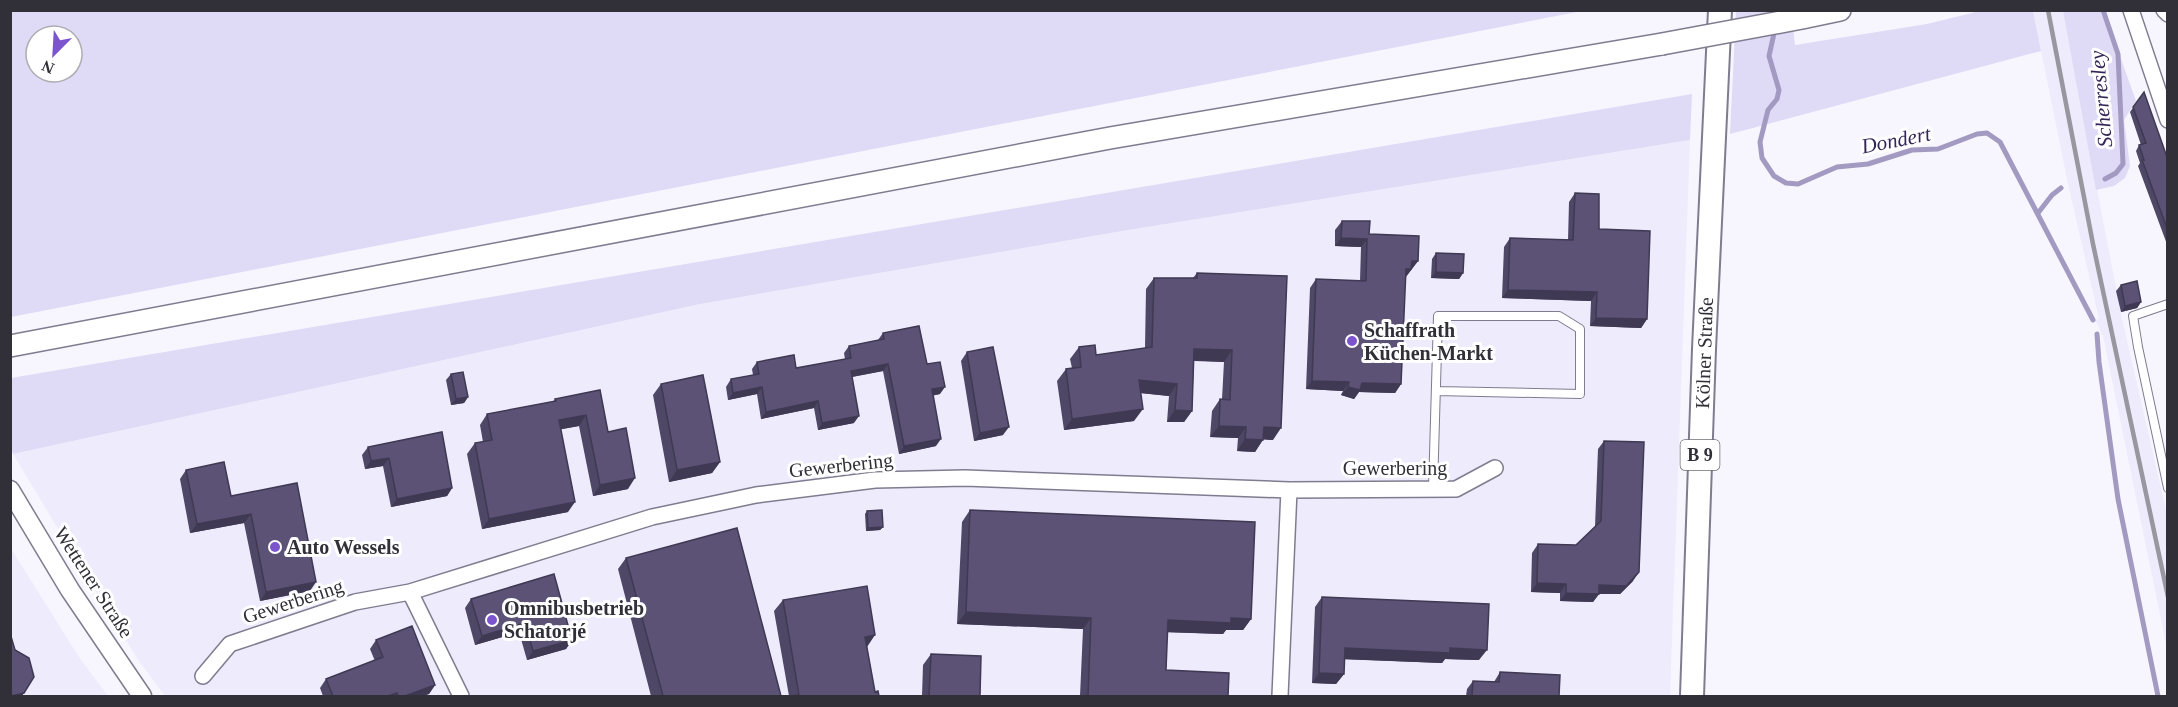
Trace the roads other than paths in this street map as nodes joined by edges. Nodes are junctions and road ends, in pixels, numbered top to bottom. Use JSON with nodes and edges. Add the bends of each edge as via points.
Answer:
{"nodes":[{"id":1,"x":1720,"y":10,"type":"edge"},
{"id":2,"x":1840,"y":10,"type":"edge"},
{"id":3,"x":2131,"y":10,"type":"edge"},
{"id":4,"x":2164,"y":10,"type":"edge"},
{"id":5,"x":2168,"y":14,"type":"edge"},
{"id":6,"x":2168,"y":120,"type":"edge"},
{"id":7,"x":2168,"y":304,"type":"edge"},
{"id":8,"x":10,"y":346,"type":"edge"},
{"id":9,"x":1436,"y":391,"type":"junction"},
{"id":10,"x":1495,"y":468,"type":"dead end"},
{"id":11,"x":2168,"y":488,"type":"edge"},
{"id":12,"x":1433,"y":489,"type":"junction"},
{"id":13,"x":10,"y":490,"type":"edge"},
{"id":14,"x":1289,"y":490,"type":"junction"},
{"id":15,"x":410,"y":592,"type":"junction"},
{"id":16,"x":203,"y":676,"type":"dead end"},
{"id":17,"x":142,"y":696,"type":"edge"},
{"id":18,"x":461,"y":696,"type":"edge"},
{"id":19,"x":1280,"y":696,"type":"edge"},
{"id":20,"x":1692,"y":696,"type":"edge"}],
"edges":[{"from":1,"to":20,"type":"main road","name":"Kölner Straße","number":"B 9"},
{"from":2,"to":8,"type":"main road","bridge":true,"via":[[1110,138]]},
{"from":3,"to":6,"type":"street"},
{"from":4,"to":5,"type":"street"},
{"from":7,"to":11,"type":"lane","via":[[2133,316]]},
{"from":9,"to":9,"type":"lane","via":[[1438,316],[1559,316],[1580,329],[1580,394]]},
{"from":9,"to":12,"type":"lane"},
{"from":10,"to":12,"type":"street","name":"Gewerbering","via":[[1456,489]]},
{"from":12,"to":14,"type":"street","name":"Gewerbering"},
{"from":13,"to":17,"type":"street","name":"Wettener Straße","via":[[70,590]]},
{"from":14,"to":15,"type":"street","name":"Gewerbering","via":[[964,478],[875,480],[756,495],[652,517]]},
{"from":14,"to":19,"type":"street"},
{"from":15,"to":16,"type":"street","name":"Gewerbering","via":[[355,603],[230,644]]},
{"from":15,"to":18,"type":"street"}]}
